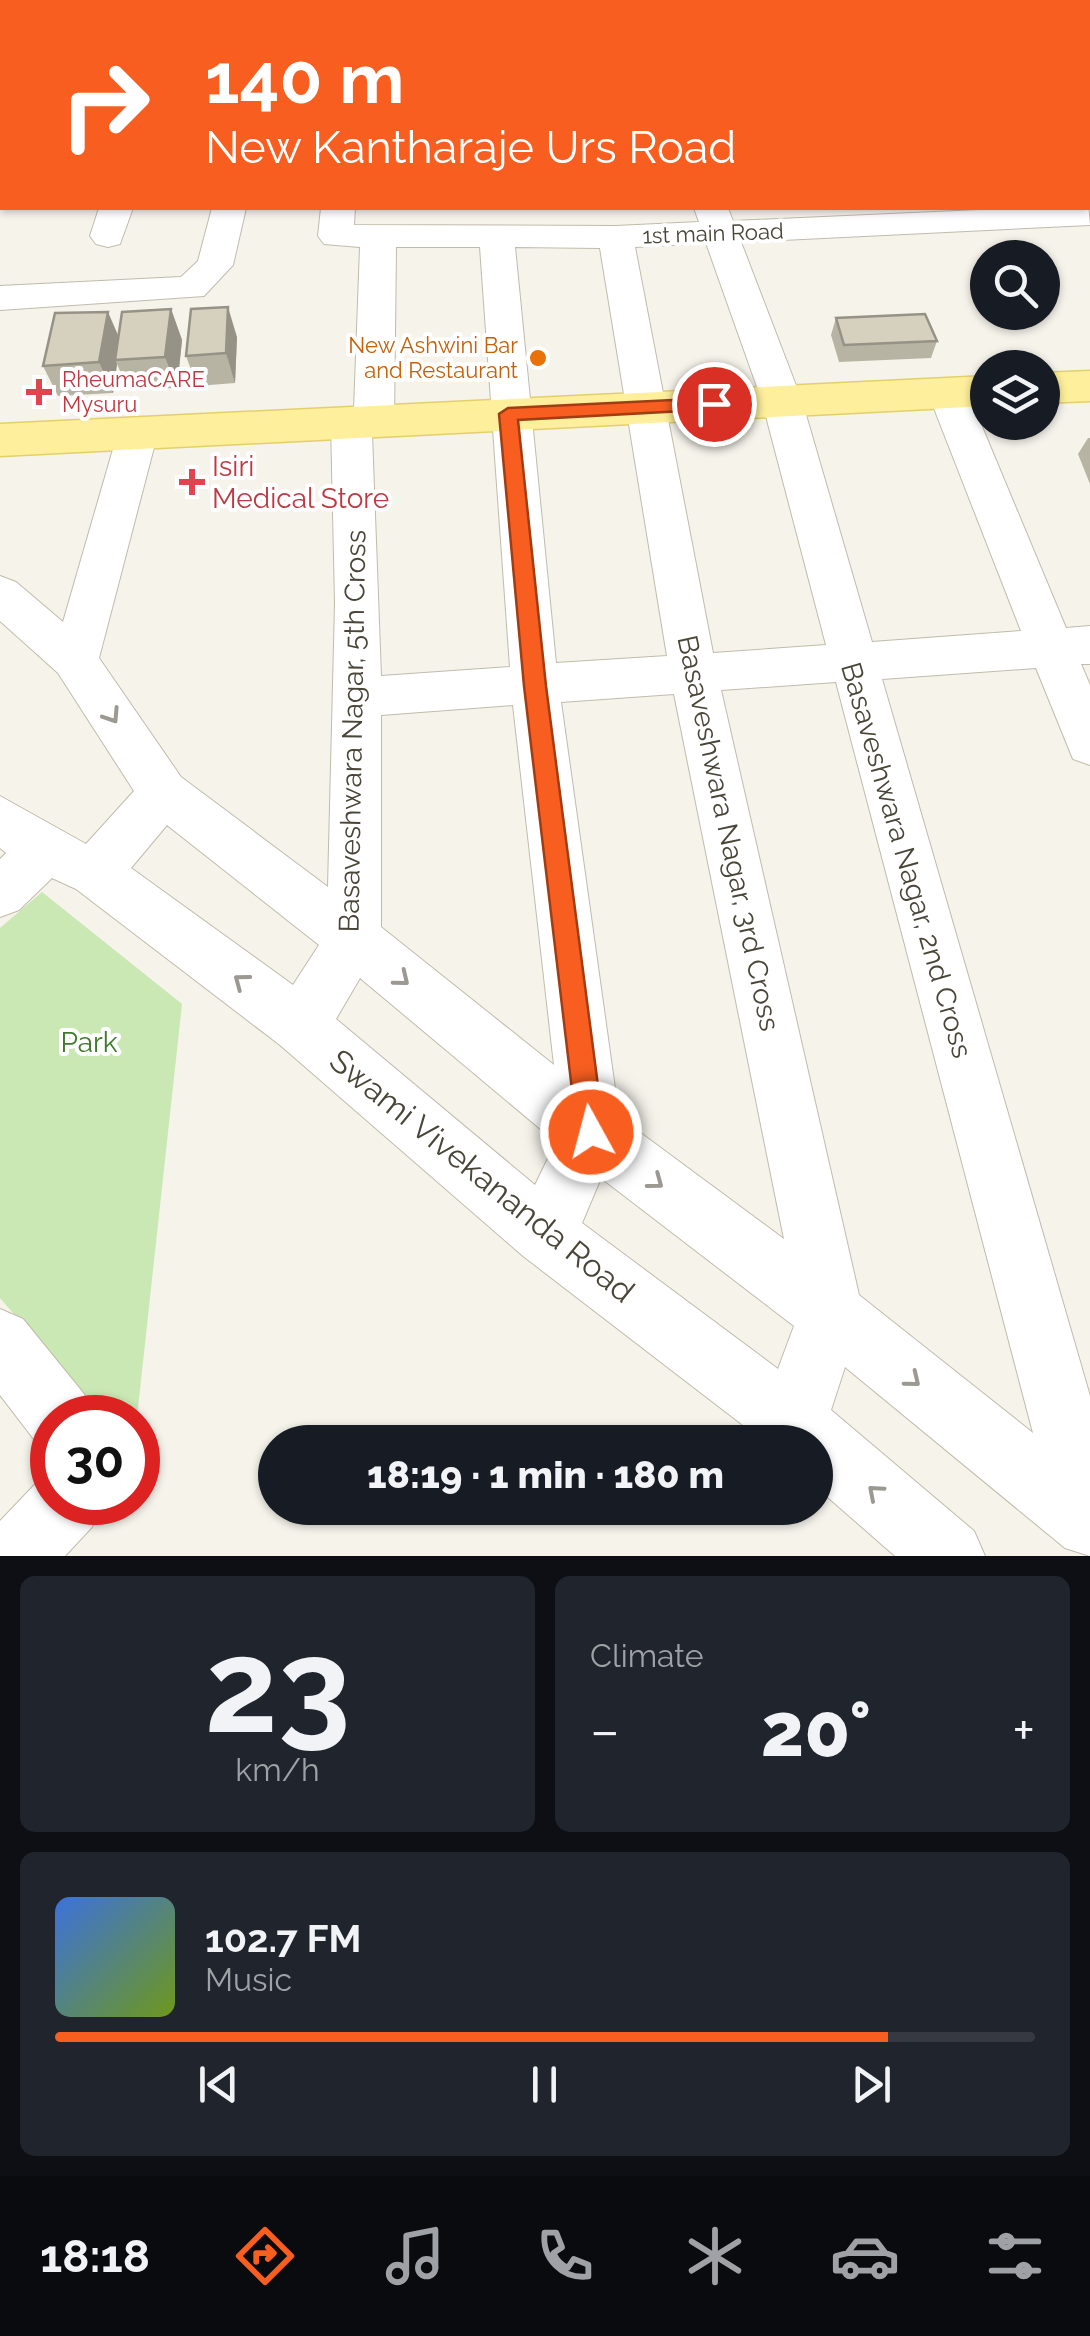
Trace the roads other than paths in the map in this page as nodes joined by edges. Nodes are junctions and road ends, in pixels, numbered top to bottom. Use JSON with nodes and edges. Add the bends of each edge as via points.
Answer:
{"nodes":[{"id":1,"x":229,"y":210,"type":"edge"},
{"id":2,"x":1085,"y":213,"type":"edge"},
{"id":3,"x":716,"y":220,"type":"edge"},
{"id":4,"x":337,"y":222,"type":"edge"},
{"id":5,"x":582,"y":228,"type":"edge"},
{"id":6,"x":378,"y":237,"type":"junction"},
{"id":7,"x":497,"y":237,"type":"junction"},
{"id":8,"x":0,"y":298,"type":"edge"},
{"id":9,"x":1090,"y":386,"type":"edge"},
{"id":10,"x":1060,"y":387,"type":"edge"},
{"id":11,"x":968,"y":392,"type":"edge"},
{"id":12,"x":782,"y":401,"type":"junction"},
{"id":13,"x":646,"y":408,"type":"junction"},
{"id":14,"x":508,"y":414,"type":"junction"},
{"id":15,"x":363,"y":422,"type":"junction"},
{"id":16,"x":138,"y":432,"type":"junction"},
{"id":17,"x":0,"y":440,"type":"edge"},
{"id":18,"x":0,"y":594,"type":"edge"},
{"id":19,"x":1071,"y":647,"type":"edge"},
{"id":20,"x":75,"y":660,"type":"junction"},
{"id":21,"x":852,"y":663,"type":"junction"},
{"id":22,"x":694,"y":675,"type":"junction"},
{"id":23,"x":535,"y":686,"type":"junction"},
{"id":24,"x":357,"y":697,"type":"junction"},
{"id":25,"x":1090,"y":744,"type":"edge"},
{"id":26,"x":163,"y":793,"type":"junction"},
{"id":27,"x":47,"y":847,"type":"edge"},
{"id":28,"x":0,"y":892,"type":"edge"},
{"id":29,"x":354,"y":939,"type":"junction"},
{"id":30,"x":300,"y":1025,"type":"junction"},
{"id":31,"x":591,"y":1132,"type":"junction"},
{"id":32,"x":545,"y":1234,"type":"junction"},
{"id":33,"x":832,"y":1314,"type":"junction"},
{"id":34,"x":0,"y":1342,"type":"edge"},
{"id":35,"x":42,"y":1395,"type":"edge"},
{"id":36,"x":793,"y":1422,"type":"junction"},
{"id":37,"x":1090,"y":1520,"type":"edge"},
{"id":38,"x":45,"y":1525,"type":"edge"},
{"id":39,"x":1090,"y":1532,"type":"edge"},
{"id":40,"x":16,"y":1556,"type":"edge"},
{"id":41,"x":948,"y":1556,"type":"edge"},
{"id":42,"x":1083,"y":1556,"type":"edge"}],
"edges":[{"from":1,"to":8,"type":"street","via":[[215,265],[191,288]]},
{"from":2,"to":3,"type":"street","name":"1st main Road"},
{"from":3,"to":5,"type":"street","name":"1st main Road"},
{"from":3,"to":12,"type":"street","name":"Basaveshwara Nagar, 2nd Cross"},
{"from":4,"to":6,"type":"street","name":"1st main Road"},
{"from":5,"to":7,"type":"street","name":"1st main Road"},
{"from":5,"to":13,"type":"street","name":"Basaveshwara Nagar, 3rd Cross"},
{"from":6,"to":7,"type":"street","name":"1st main Road"},
{"from":6,"to":15,"type":"street","name":"Basaveshwara Nagar, 5th Cross"},
{"from":7,"to":14,"type":"street"},
{"from":9,"to":10,"type":"main road"},
{"from":11,"to":12,"type":"main road"},
{"from":11,"to":19,"type":"street"},
{"from":12,"to":13,"type":"main road"},
{"from":12,"to":21,"type":"street","name":"Basaveshwara Nagar, 2nd Cross"},
{"from":13,"to":14,"type":"main road"},
{"from":13,"to":22,"type":"street","name":"Basaveshwara Nagar, 3rd Cross"},
{"from":14,"to":15,"type":"main road"},
{"from":14,"to":23,"type":"street"},
{"from":15,"to":16,"type":"main road"},
{"from":15,"to":24,"type":"street","name":"Basaveshwara Nagar, 5th Cross"},
{"from":16,"to":17,"type":"main road"},
{"from":16,"to":20,"type":"street"},
{"from":18,"to":20,"type":"street"},
{"from":19,"to":21,"type":"street"},
{"from":19,"to":25,"type":"street"},
{"from":20,"to":26,"type":"street","one_way":true},
{"from":21,"to":22,"type":"street"},
{"from":21,"to":37,"type":"street","name":"Basaveshwara Nagar, 2nd Cross"},
{"from":22,"to":23,"type":"street"},
{"from":22,"to":33,"type":"street","name":"Basaveshwara Nagar, 3rd Cross"},
{"from":23,"to":24,"type":"street"},
{"from":23,"to":31,"type":"street"},
{"from":24,"to":29,"type":"street","name":"Basaveshwara Nagar, 5th Cross"},
{"from":26,"to":27,"type":"street"},
{"from":26,"to":29,"type":"street"},
{"from":27,"to":28,"type":"street"},
{"from":30,"to":27,"type":"street","name":"Swami Vivekananda Road","one_way":true},
{"from":29,"to":30,"type":"street","name":"Basaveshwara Nagar, 5th Cross"},
{"from":29,"to":31,"type":"street","one_way":true},
{"from":30,"to":32,"type":"street","name":"Swami Vivekananda Road"},
{"from":31,"to":32,"type":"street"},
{"from":31,"to":33,"type":"street","one_way":true},
{"from":32,"to":36,"type":"street","name":"Swami Vivekananda Road"},
{"from":33,"to":36,"type":"street"},
{"from":33,"to":37,"type":"street","one_way":true},
{"from":34,"to":35,"type":"street"},
{"from":41,"to":36,"type":"street","name":"Swami Vivekananda Road","one_way":true},
{"from":38,"to":40,"type":"street"},
{"from":39,"to":42,"type":"street"}]}
